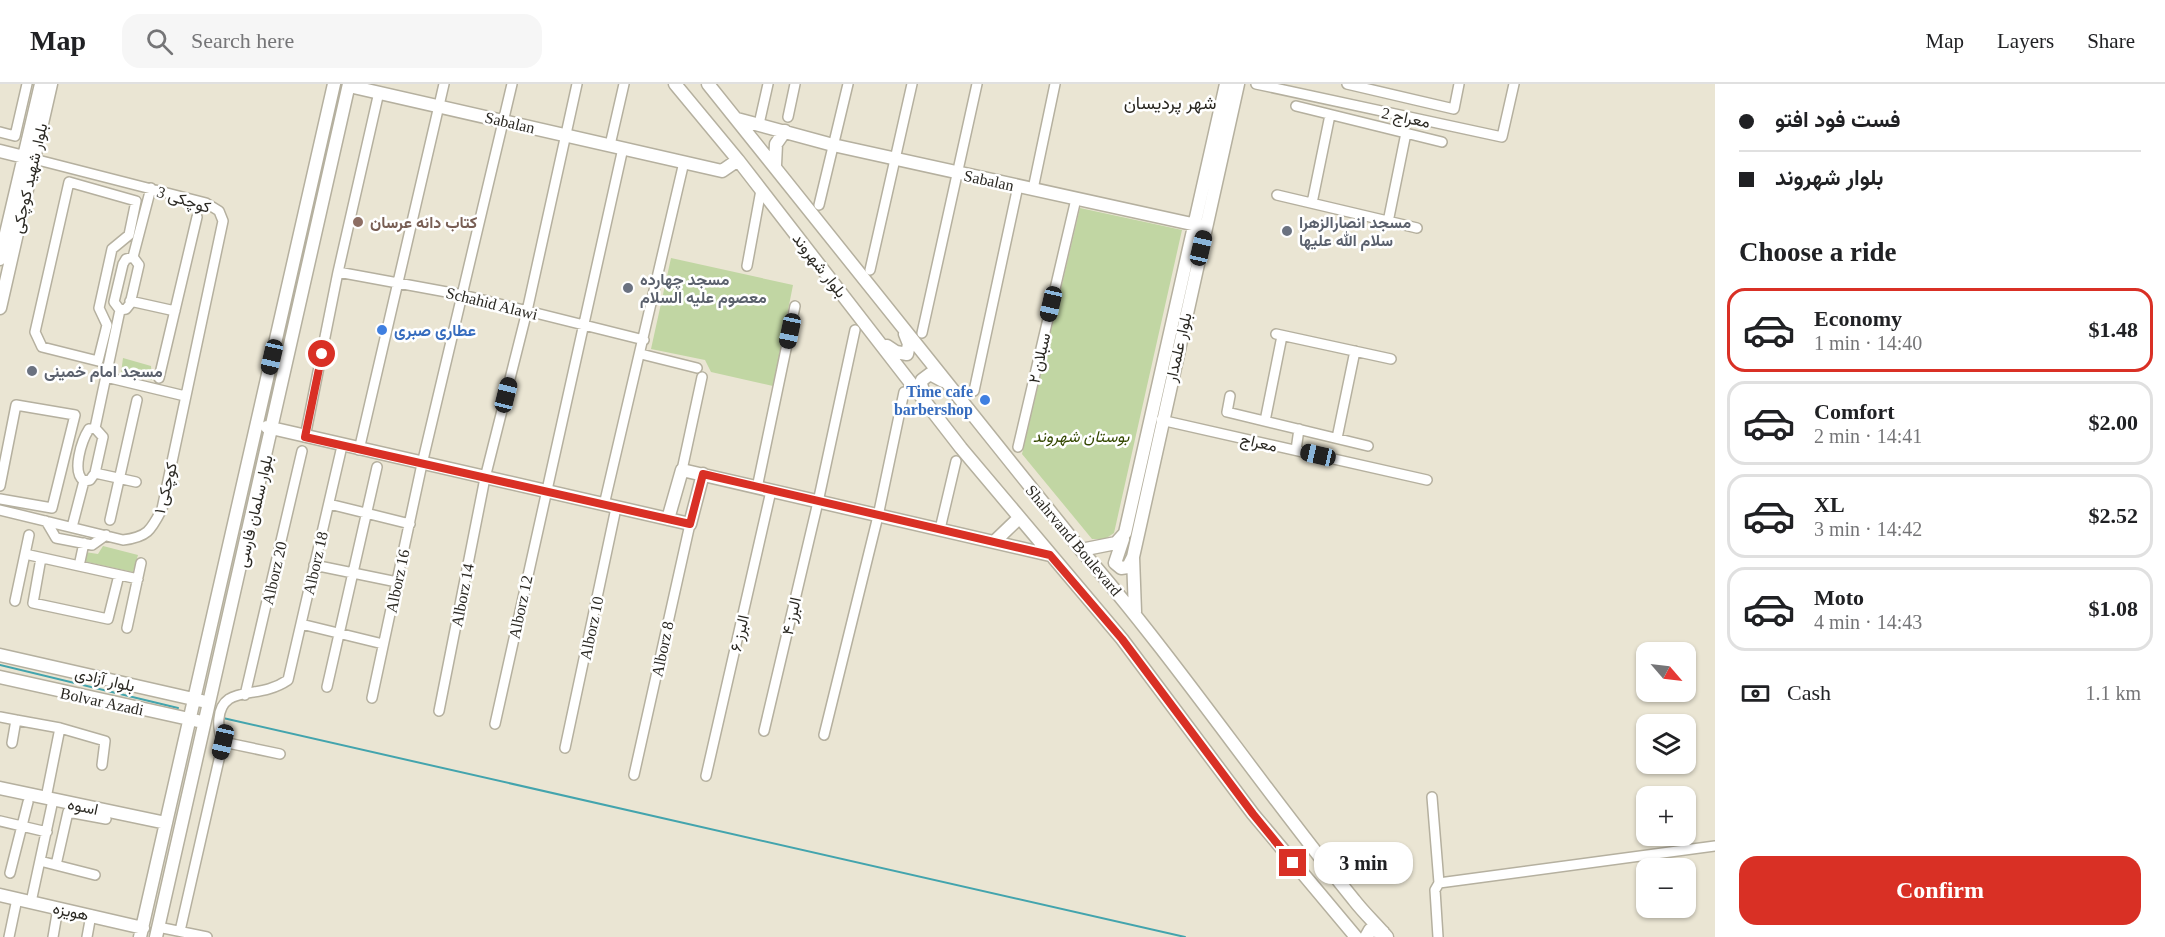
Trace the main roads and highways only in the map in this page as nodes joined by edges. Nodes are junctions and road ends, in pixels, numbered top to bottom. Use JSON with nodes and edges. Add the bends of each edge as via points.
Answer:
{"nodes":[{"id":1,"x":41,"y":84,"type":"edge"},
{"id":2,"x":51,"y":84,"type":"edge"},
{"id":3,"x":334,"y":84,"type":"edge"},
{"id":4,"x":675,"y":84,"type":"edge"},
{"id":5,"x":708,"y":84,"type":"edge"},
{"id":6,"x":1226,"y":84,"type":"edge"},
{"id":7,"x":1238,"y":84,"type":"edge"},
{"id":8,"x":349,"y":85,"type":"edge"},
{"id":9,"x":737,"y":119,"type":"junction"},
{"id":10,"x":785,"y":131,"type":"junction"},
{"id":11,"x":0,"y":151,"type":"edge"},
{"id":12,"x":29,"y":158,"type":"junction"},
{"id":13,"x":738,"y":160,"type":"junction"},
{"id":14,"x":775,"y":166,"type":"junction"},
{"id":15,"x":1199,"y":226,"type":"junction"},
{"id":16,"x":0,"y":259,"type":"edge"},
{"id":17,"x":0,"y":308,"type":"edge"},
{"id":18,"x":900,"y":325,"type":"junction"},
{"id":19,"x":875,"y":335,"type":"junction"},
{"id":20,"x":948,"y":386,"type":"junction"},
{"id":21,"x":927,"y":403,"type":"junction"},
{"id":22,"x":257,"y":425,"type":"junction"},
{"id":23,"x":273,"y":428,"type":"junction"},
{"id":24,"x":703,"y":474,"type":"junction"},
{"id":25,"x":1019,"y":518,"type":"junction"},
{"id":26,"x":668,"y":519,"type":"junction"},
{"id":27,"x":1123,"y":539,"type":"junction"},
{"id":28,"x":994,"y":542,"type":"junction"},
{"id":29,"x":1081,"y":550,"type":"junction"},
{"id":30,"x":1050,"y":555,"type":"junction"},
{"id":31,"x":1133,"y":557,"type":"junction"},
{"id":32,"x":1135,"y":612,"type":"junction"},
{"id":33,"x":0,"y":655,"type":"edge"},
{"id":34,"x":203,"y":661,"type":"junction"},
{"id":35,"x":218,"y":663,"type":"junction"},
{"id":36,"x":0,"y":677,"type":"edge"},
{"id":37,"x":195,"y":699,"type":"junction"},
{"id":38,"x":209,"y":702,"type":"junction"},
{"id":39,"x":190,"y":720,"type":"junction"},
{"id":40,"x":205,"y":722,"type":"junction"},
{"id":41,"x":182,"y":755,"type":"junction"},
{"id":42,"x":197,"y":758,"type":"junction"},
{"id":43,"x":0,"y":788,"type":"edge"},
{"id":44,"x":166,"y":824,"type":"junction"},
{"id":45,"x":0,"y":895,"type":"edge"},
{"id":46,"x":1355,"y":901,"type":"junction"},
{"id":47,"x":1333,"y":912,"type":"junction"},
{"id":48,"x":142,"y":932,"type":"edge"},
{"id":49,"x":157,"y":932,"type":"edge"},
{"id":50,"x":1385,"y":935,"type":"edge"},
{"id":51,"x":1356,"y":937,"type":"edge"},
{"id":52,"x":1366,"y":937,"type":"edge"}],
"edges":[{"from":1,"to":12,"type":"main road","name":"بلوار شهید کوچکی"},
{"from":2,"to":12,"type":"main road","name":"بلوار شهید کوچکی"},
{"from":3,"to":22,"type":"main road","name":"بلوار سلمان فارسی"},
{"from":4,"to":13,"type":"main road","name":"بلوار شهروند"},
{"from":5,"to":9,"type":"main road"},
{"from":6,"to":15,"type":"main road","name":"بلوار علمدار"},
{"from":7,"to":15,"type":"main road","name":"بلوار علمدار"},
{"from":8,"to":13,"type":"main road","name":"Sabalan","via":[[722,171]]},
{"from":8,"to":23,"type":"main road","name":"بلوار سلمان فارسی"},
{"from":9,"to":10,"type":"main road","name":"Sabalan"},
{"from":9,"to":14,"type":"main road","name":"Shahrvand Boulevard"},
{"from":10,"to":14,"type":"main road","via":[[774,151]]},
{"from":10,"to":15,"type":"main road","name":"Sabalan"},
{"from":11,"to":12,"type":"main road"},
{"from":12,"to":16,"type":"main road","name":"بلوار شهید کوچکی"},
{"from":12,"to":17,"type":"main road","name":"بلوار شهید کوچکی"},
{"from":13,"to":19,"type":"main road","name":"بلوار شهروند"},
{"from":14,"to":18,"type":"main road","name":"Shahrvand Boulevard"},
{"from":15,"to":27,"type":"main road","name":"بلوار علمدار"},
{"from":15,"to":31,"type":"main road","name":"بلوار علمدار"},
{"from":18,"to":19,"type":"main road","via":[[909,344],[907,354],[896,352]]},
{"from":18,"to":20,"type":"main road","name":"Shahrvand Boulevard"},
{"from":19,"to":21,"type":"main road","name":"بلوار شهروند"},
{"from":20,"to":21,"type":"main road","via":[[936,377],[926,376],[921,384]]},
{"from":20,"to":29,"type":"main road","name":"Shahrvand Boulevard"},
{"from":21,"to":25,"type":"main road","name":"Shahrvand Boulevard"},
{"from":22,"to":23,"type":"main road"},
{"from":22,"to":34,"type":"main road","name":"بلوار سلمان فارسی"},
{"from":23,"to":26,"type":"main road"},
{"from":23,"to":35,"type":"main road","name":"بلوار سلمان فارسی"},
{"from":24,"to":26,"type":"main road","via":[[682,470]]},
{"from":24,"to":26,"type":"main road","via":[[690,524]]},
{"from":24,"to":28,"type":"main road"},
{"from":25,"to":28,"type":"main road"},
{"from":25,"to":30,"type":"main road","name":"Shahrvand Boulevard"},
{"from":27,"to":29,"type":"main road"},
{"from":27,"to":31,"type":"main road","name":"بلوار علمدار","via":[[1114,563],[1128,567]]},
{"from":28,"to":30,"type":"main road"},
{"from":29,"to":32,"type":"main road","name":"Shahrvand Boulevard"},
{"from":30,"to":47,"type":"main road","via":[[1122,639],[1253,814]]},
{"from":31,"to":32,"type":"main road","name":"بلوار علمدار"},
{"from":32,"to":46,"type":"main road","name":"Shahrvand Boulevard"},
{"from":33,"to":37,"type":"main road","name":"بلوار آزادی"},
{"from":34,"to":35,"type":"main road"},
{"from":34,"to":37,"type":"main road","name":"بلوار سلمان فارسی"},
{"from":35,"to":38,"type":"main road","name":"بلوار سلمان فارسی"},
{"from":36,"to":39,"type":"main road","name":"Bolvar Azadi"},
{"from":37,"to":38,"type":"main road","name":"بلوار آزادی"},
{"from":37,"to":39,"type":"main road","name":"بلوار سلمان فارسی"},
{"from":38,"to":40,"type":"main road","name":"بلوار سلمان فارسی"},
{"from":39,"to":40,"type":"main road","name":"Bolvar Azadi"},
{"from":39,"to":41,"type":"main road","name":"بلوار سلمان فارسی"},
{"from":40,"to":42,"type":"main road","name":"بلوار سلمان فارسی"},
{"from":41,"to":42,"type":"main road"},
{"from":41,"to":44,"type":"main road","name":"بلوار سلمان فارسی"},
{"from":42,"to":49,"type":"main road","name":"بلوار سلمان فارسی"},
{"from":43,"to":44,"type":"main road","name":"اسوه"},
{"from":44,"to":48,"type":"main road","name":"بلوار سلمان فارسی"},
{"from":45,"to":48,"type":"main road","name":"هویزه","via":[[92,915]]},
{"from":46,"to":47,"type":"main road","via":[[1358,910],[1351,918]]},
{"from":46,"to":50,"type":"main road","name":"Shahrvand Boulevard"},
{"from":47,"to":51,"type":"main road"},
{"from":50,"to":52,"type":"main road","via":[[1370,930]]}]}
